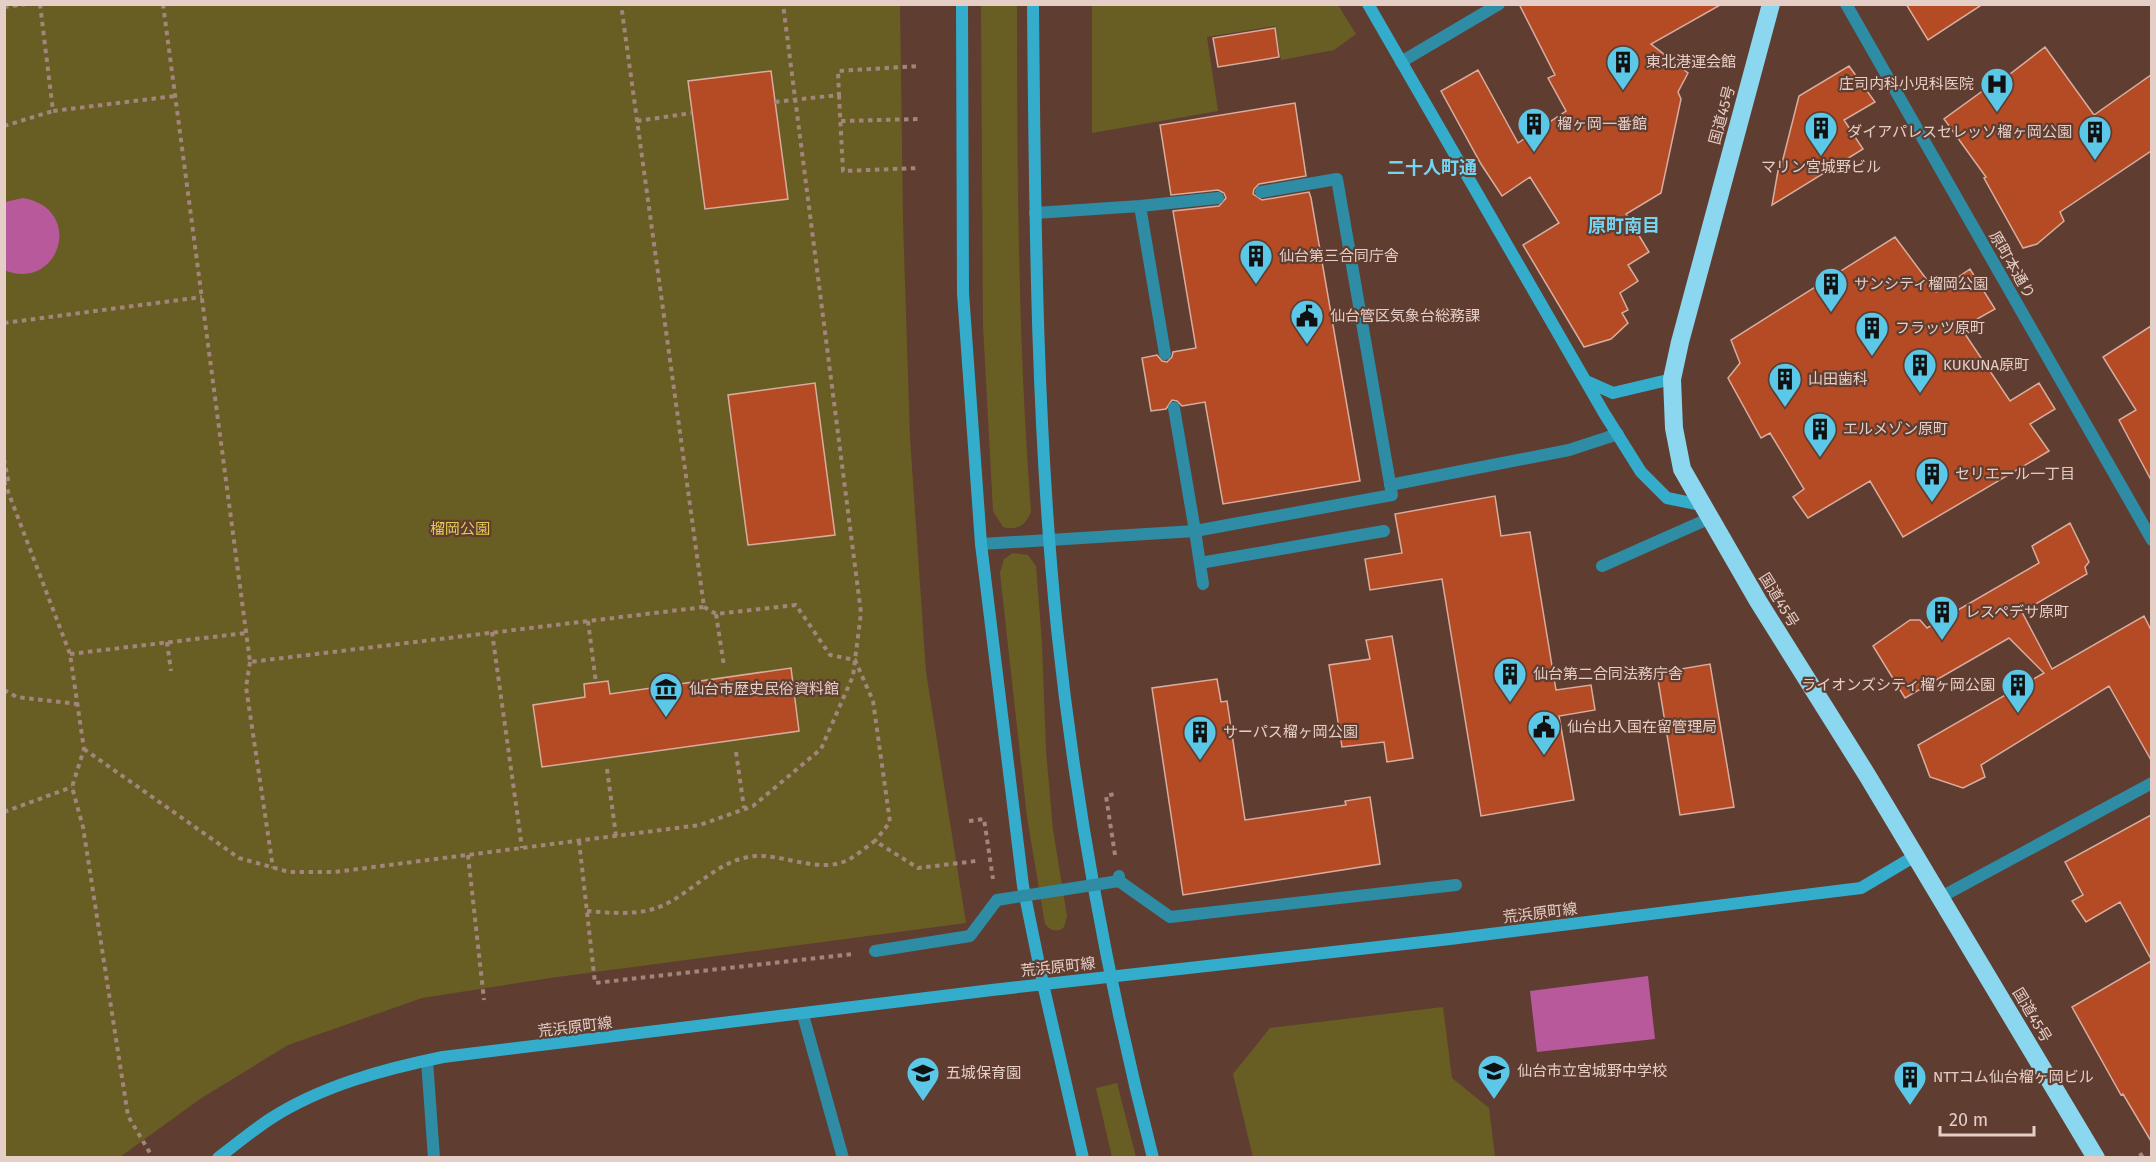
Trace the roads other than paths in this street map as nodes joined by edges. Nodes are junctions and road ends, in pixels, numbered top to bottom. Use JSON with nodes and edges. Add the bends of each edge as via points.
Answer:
{"nodes":[{"id":1,"x":962,"y":4,"type":"edge"},
{"id":2,"x":1033,"y":4,"type":"edge"},
{"id":3,"x":1368,"y":4,"type":"edge"},
{"id":4,"x":1499,"y":4,"type":"edge"},
{"id":5,"x":1771,"y":4,"type":"edge"},
{"id":6,"x":1846,"y":4,"type":"edge"},
{"id":7,"x":1401,"y":62,"type":"junction"},
{"id":8,"x":1261,"y":192,"type":"dead end"},
{"id":9,"x":1218,"y":198,"type":"dead end"},
{"id":10,"x":1140,"y":206,"type":"junction"},
{"id":11,"x":1035,"y":213,"type":"junction"},
{"id":12,"x":1165,"y":354,"type":"dead end"},
{"id":13,"x":1672,"y":380,"type":"junction"},
{"id":14,"x":1585,"y":381,"type":"junction"},
{"id":15,"x":1174,"y":408,"type":"dead end"},
{"id":16,"x":1618,"y":434,"type":"junction"},
{"id":17,"x":1390,"y":485,"type":"junction"},
{"id":18,"x":1705,"y":512,"type":"junction"},
{"id":19,"x":1196,"y":531,"type":"junction"},
{"id":20,"x":1384,"y":531,"type":"dead end"},
{"id":21,"x":1049,"y":540,"type":"junction"},
{"id":22,"x":2151,"y":540,"type":"edge"},
{"id":23,"x":981,"y":544,"type":"junction"},
{"id":24,"x":1200,"y":563,"type":"junction"},
{"id":25,"x":1602,"y":566,"type":"dead end"},
{"id":26,"x":1203,"y":584,"type":"dead end"},
{"id":27,"x":2151,"y":783,"type":"edge"},
{"id":28,"x":1915,"y":856,"type":"junction"},
{"id":29,"x":1456,"y":885,"type":"dead end"},
{"id":30,"x":1941,"y":897,"type":"junction"},
{"id":31,"x":875,"y":951,"type":"road end"},
{"id":32,"x":1110,"y":977,"type":"junction"},
{"id":33,"x":1042,"y":984,"type":"junction"},
{"id":34,"x":803,"y":1015,"type":"junction"},
{"id":35,"x":427,"y":1061,"type":"junction"},
{"id":36,"x":218,"y":1158,"type":"edge"},
{"id":37,"x":434,"y":1158,"type":"edge"},
{"id":38,"x":843,"y":1158,"type":"edge"},
{"id":39,"x":1083,"y":1158,"type":"edge"},
{"id":40,"x":1153,"y":1158,"type":"edge"},
{"id":41,"x":2096,"y":1158,"type":"edge"}],
"edges":[{"from":1,"to":23,"type":"street","via":[[963,293]]},
{"from":2,"to":11,"type":"street"},
{"from":3,"to":7,"type":"street"},
{"from":4,"to":7,"type":"street"},
{"from":5,"to":13,"type":"highway","name":"国道45号"},
{"from":6,"to":22,"type":"street","name":"原町本通り"},
{"from":7,"to":14,"type":"street"},
{"from":8,"to":17,"type":"street","via":[[1336,179]]},
{"from":9,"to":10,"type":"street"},
{"from":10,"to":11,"type":"street"},
{"from":10,"to":12,"type":"street"},
{"from":11,"to":21,"type":"street"},
{"from":13,"to":14,"type":"street","via":[[1613,393]]},
{"from":13,"to":18,"type":"highway","name":"国道45号","via":[[1676,448],[1682,469]]},
{"from":14,"to":16,"type":"street"},
{"from":15,"to":19,"type":"street"},
{"from":16,"to":17,"type":"street","via":[[1569,450]]},
{"from":16,"to":18,"type":"street","via":[[1641,472],[1667,498]]},
{"from":17,"to":19,"type":"street","via":[[1392,495]]},
{"from":18,"to":25,"type":"street"},
{"from":18,"to":28,"type":"highway","name":"国道45号"},
{"from":19,"to":21,"type":"street"},
{"from":19,"to":24,"type":"street"},
{"from":20,"to":24,"type":"street"},
{"from":21,"to":23,"type":"street"},
{"from":21,"to":32,"type":"street","via":[[1087,854]]},
{"from":23,"to":33,"type":"street","via":[[1023,886]]},
{"from":24,"to":26,"type":"street"},
{"from":27,"to":30,"type":"street"},
{"from":28,"to":30,"type":"highway","name":"国道45号"},
{"from":28,"to":32,"type":"street","name":"荒浜原町線","via":[[1862,888]]},
{"from":29,"to":31,"type":"street","bridge":true,"via":[[1170,918],[1119,879],[997,900],[970,936]]},
{"from":30,"to":41,"type":"highway","name":"国道45号"},
{"from":32,"to":33,"type":"street","name":"荒浜原町線"},
{"from":32,"to":40,"type":"street"},
{"from":33,"to":34,"type":"street","name":"荒浜原町線"},
{"from":33,"to":39,"type":"street"},
{"from":34,"to":35,"type":"street","name":"荒浜原町線"},
{"from":34,"to":38,"type":"street"},
{"from":35,"to":36,"type":"street","name":"荒浜原町線","via":[[386,1069],[327,1091],[272,1118]]},
{"from":35,"to":37,"type":"street"}]}
